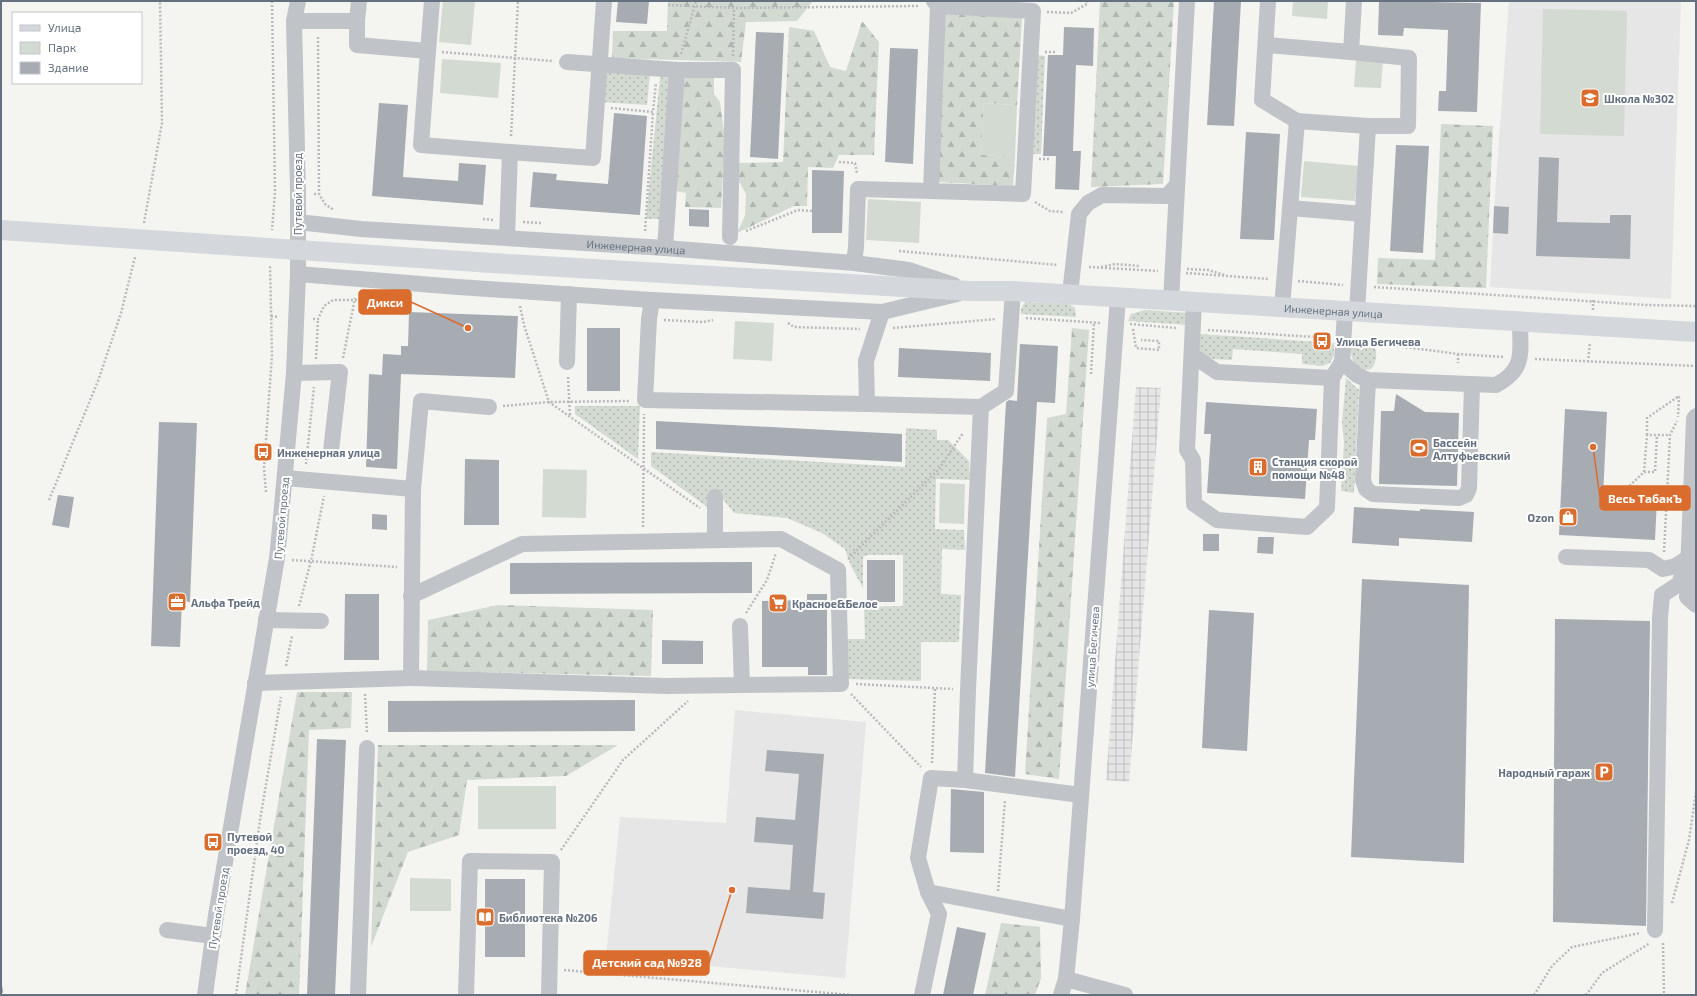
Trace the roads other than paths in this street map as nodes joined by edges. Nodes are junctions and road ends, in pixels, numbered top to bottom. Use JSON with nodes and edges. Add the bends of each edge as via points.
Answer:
{"nodes":[{"id":1,"x":290,"y":1,"type":"edge"},
{"id":2,"x":298,"y":1,"type":"edge"},
{"id":3,"x":359,"y":1,"type":"edge"},
{"id":4,"x":432,"y":1,"type":"edge"},
{"id":5,"x":604,"y":1,"type":"edge"},
{"id":6,"x":1187,"y":1,"type":"edge"},
{"id":7,"x":1268,"y":1,"type":"edge"},
{"id":8,"x":1354,"y":1,"type":"edge"},
{"id":9,"x":936,"y":3,"type":"edge"},
{"id":10,"x":294,"y":21,"type":"junction"},
{"id":11,"x":356,"y":21,"type":"junction"},
{"id":12,"x":1266,"y":45,"type":"junction"},
{"id":13,"x":428,"y":51,"type":"junction"},
{"id":14,"x":1351,"y":52,"type":"junction"},
{"id":15,"x":567,"y":62,"type":"road end"},
{"id":16,"x":600,"y":65,"type":"junction"},
{"id":17,"x":677,"y":70,"type":"junction"},
{"id":18,"x":1297,"y":121,"type":"junction"},
{"id":19,"x":1368,"y":126,"type":"junction"},
{"id":20,"x":510,"y":152,"type":"junction"},
{"id":21,"x":1177,"y":185,"type":"junction"},
{"id":22,"x":930,"y":191,"type":"junction"},
{"id":23,"x":1290,"y":208,"type":"junction"},
{"id":24,"x":1363,"y":214,"type":"junction"},
{"id":25,"x":298,"y":222,"type":"junction"},
{"id":26,"x":1,"y":230,"type":"edge"},
{"id":27,"x":507,"y":237,"type":"junction"},
{"id":28,"x":730,"y":237,"type":"road end"},
{"id":29,"x":665,"y":248,"type":"junction"},
{"id":30,"x":854,"y":263,"type":"junction"},
{"id":31,"x":298,"y":274,"type":"junction"},
{"id":32,"x":971,"y":291,"type":"junction"},
{"id":33,"x":1013,"y":291,"type":"junction"},
{"id":34,"x":569,"y":294,"type":"junction"},
{"id":35,"x":1070,"y":294,"type":"junction"},
{"id":36,"x":1118,"y":298,"type":"junction"},
{"id":37,"x":652,"y":300,"type":"junction"},
{"id":38,"x":1171,"y":301,"type":"junction"},
{"id":39,"x":1194,"y":302,"type":"junction"},
{"id":40,"x":1282,"y":308,"type":"junction"},
{"id":41,"x":882,"y":312,"type":"junction"},
{"id":42,"x":1351,"y":312,"type":"junction"},
{"id":43,"x":1520,"y":322,"type":"junction"},
{"id":44,"x":1696,"y":332,"type":"edge"},
{"id":45,"x":1192,"y":355,"type":"junction"},
{"id":46,"x":567,"y":362,"type":"road end"},
{"id":47,"x":1342,"y":362,"type":"junction"},
{"id":48,"x":294,"y":372,"type":"junction"},
{"id":49,"x":1332,"y":378,"type":"junction"},
{"id":50,"x":1368,"y":380,"type":"junction"},
{"id":51,"x":1472,"y":385,"type":"junction"},
{"id":52,"x":866,"y":404,"type":"junction"},
{"id":53,"x":488,"y":407,"type":"road end"},
{"id":54,"x":981,"y":407,"type":"junction"},
{"id":55,"x":1696,"y":416,"type":"edge"},
{"id":56,"x":331,"y":451,"type":"dead end"},
{"id":57,"x":285,"y":478,"type":"junction"},
{"id":58,"x":413,"y":489,"type":"junction"},
{"id":59,"x":715,"y":498,"type":"dead end"},
{"id":60,"x":715,"y":540,"type":"junction"},
{"id":61,"x":1566,"y":557,"type":"dead end"},
{"id":62,"x":1688,"y":558,"type":"junction"},
{"id":63,"x":411,"y":596,"type":"junction"},
{"id":64,"x":1696,"y":605,"type":"edge"},
{"id":65,"x":743,"y":619,"type":"road end"},
{"id":66,"x":266,"y":620,"type":"junction"},
{"id":67,"x":321,"y":621,"type":"dead end"},
{"id":68,"x":411,"y":678,"type":"junction"},
{"id":69,"x":255,"y":682,"type":"junction"},
{"id":70,"x":742,"y":685,"type":"junction"},
{"id":71,"x":367,"y":748,"type":"road end"},
{"id":72,"x":965,"y":780,"type":"junction"},
{"id":73,"x":1081,"y":795,"type":"junction"},
{"id":74,"x":928,"y":892,"type":"junction"},
{"id":75,"x":1072,"y":919,"type":"junction"},
{"id":76,"x":167,"y":930,"type":"dead end"},
{"id":77,"x":213,"y":936,"type":"junction"},
{"id":78,"x":1659,"y":936,"type":"road end"},
{"id":79,"x":1066,"y":979,"type":"junction"},
{"id":80,"x":1106,"y":992,"type":"edge"},
{"id":81,"x":206,"y":995,"type":"edge"},
{"id":82,"x":358,"y":995,"type":"edge"},
{"id":83,"x":466,"y":995,"type":"edge"},
{"id":84,"x":549,"y":995,"type":"edge"},
{"id":85,"x":922,"y":995,"type":"edge"},
{"id":86,"x":1061,"y":995,"type":"edge"},
{"id":87,"x":1125,"y":995,"type":"edge"}],
"edges":[{"from":1,"to":10,"type":"street"},
{"from":2,"to":10,"type":"street"},
{"from":3,"to":11,"type":"street"},
{"from":4,"to":13,"type":"street"},
{"from":5,"to":16,"type":"street"},
{"from":6,"to":21,"type":"street"},
{"from":7,"to":12,"type":"street"},
{"from":8,"to":14,"type":"street"},
{"from":9,"to":22,"type":"street"},
{"from":9,"to":22,"type":"street","via":[[1032,11],[1023,194]]},
{"from":10,"to":11,"type":"street"},
{"from":10,"to":25,"type":"street","name":"Путевой проезд"},
{"from":11,"to":13,"type":"street","via":[[357,45]]},
{"from":12,"to":14,"type":"street"},
{"from":12,"to":18,"type":"street","via":[[1262,100]]},
{"from":13,"to":20,"type":"street","via":[[421,145]]},
{"from":14,"to":19,"type":"street","via":[[1409,58],[1408,126]]},
{"from":15,"to":16,"type":"street"},
{"from":16,"to":17,"type":"street"},
{"from":16,"to":20,"type":"street","via":[[593,158]]},
{"from":17,"to":28,"type":"street","via":[[733,70]]},
{"from":17,"to":29,"type":"street"},
{"from":18,"to":19,"type":"street"},
{"from":18,"to":23,"type":"street"},
{"from":19,"to":24,"type":"street"},
{"from":20,"to":27,"type":"street"},
{"from":21,"to":35,"type":"street","via":[[1167,196],[1102,195],[1088,203],[1079,214]]},
{"from":21,"to":38,"type":"street","via":[[1178,271]]},
{"from":22,"to":30,"type":"street","via":[[858,189]]},
{"from":23,"to":24,"type":"street"},
{"from":23,"to":40,"type":"street"},
{"from":24,"to":42,"type":"street","via":[[1359,286]]},
{"from":25,"to":27,"type":"street","name":"Инженерная улица","via":[[361,229]]},
{"from":25,"to":31,"type":"street","name":"Путевой проезд"},
{"from":26,"to":32,"type":"main road","via":[[492,263]]},
{"from":27,"to":29,"type":"street","name":"Инженерная улица"},
{"from":29,"to":30,"type":"street","name":"Инженерная улица"},
{"from":30,"to":32,"type":"street","name":"Инженерная улица","via":[[909,270]]},
{"from":31,"to":34,"type":"street","name":"Инженерная улица"},
{"from":31,"to":48,"type":"street","name":"Путевой проезд"},
{"from":32,"to":33,"type":"main road","name":"Инженерная улица"},
{"from":32,"to":41,"type":"street","name":"Инженерная улица"},
{"from":33,"to":35,"type":"main road","name":"Инженерная улица"},
{"from":33,"to":54,"type":"street","via":[[1006,391]]},
{"from":34,"to":37,"type":"street","name":"Инженерная улица"},
{"from":34,"to":46,"type":"street"},
{"from":35,"to":36,"type":"main road","name":"Инженерная улица"},
{"from":36,"to":38,"type":"main road","name":"Инженерная улица"},
{"from":36,"to":73,"type":"street","name":"улица Бегичева"},
{"from":37,"to":41,"type":"street","name":"Инженерная улица"},
{"from":37,"to":52,"type":"street","via":[[645,400]]},
{"from":38,"to":39,"type":"main road","name":"Инженерная улица"},
{"from":39,"to":40,"type":"main road","name":"Инженерная улица"},
{"from":39,"to":45,"type":"street"},
{"from":40,"to":42,"type":"main road","name":"Инженерная улица"},
{"from":41,"to":52,"type":"street","via":[[866,361]]},
{"from":42,"to":43,"type":"main road","name":"Инженерная улица"},
{"from":42,"to":47,"type":"street","via":[[1344,339]]},
{"from":43,"to":44,"type":"main road","name":"Инженерная улица"},
{"from":43,"to":51,"type":"street","via":[[1520,358],[1516,369],[1509,378],[1496,386]]},
{"from":45,"to":49,"type":"street","via":[[1218,372]]},
{"from":45,"to":49,"type":"street","via":[[1187,450],[1193,460],[1194,504],[1217,520],[1307,527],[1327,508]]},
{"from":47,"to":49,"type":"street"},
{"from":47,"to":50,"type":"street","via":[[1357,375]]},
{"from":48,"to":56,"type":"street","via":[[340,372]]},
{"from":48,"to":57,"type":"street","name":"Путевой проезд"},
{"from":50,"to":51,"type":"street"},
{"from":50,"to":51,"type":"street","via":[[1363,480],[1366,489],[1373,494],[1381,495],[1459,498],[1466,495],[1469,488]]},
{"from":52,"to":54,"type":"street"},
{"from":53,"to":58,"type":"street","via":[[421,401]]},
{"from":54,"to":72,"type":"street"},
{"from":55,"to":62,"type":"street"},
{"from":57,"to":58,"type":"street"},
{"from":57,"to":66,"type":"street","name":"Путевой проезд","via":[[277,558]]},
{"from":58,"to":63,"type":"street"},
{"from":59,"to":60,"type":"street"},
{"from":60,"to":63,"type":"street","via":[[522,544]]},
{"from":60,"to":70,"type":"street","via":[[781,539],[838,570],[841,684]]},
{"from":61,"to":62,"type":"street","via":[[1649,560],[1663,569],[1676,566]]},
{"from":62,"to":64,"type":"street","via":[[1687,597]]},
{"from":62,"to":78,"type":"street","via":[[1679,584],[1662,595],[1660,618]]},
{"from":63,"to":68,"type":"street"},
{"from":65,"to":70,"type":"street"},
{"from":66,"to":67,"type":"street"},
{"from":66,"to":69,"type":"street","name":"Путевой проезд"},
{"from":68,"to":69,"type":"street"},
{"from":68,"to":70,"type":"street","via":[[667,686]]},
{"from":69,"to":77,"type":"street","name":"Путевой проезд"},
{"from":71,"to":82,"type":"street"},
{"from":72,"to":73,"type":"street"},
{"from":72,"to":74,"type":"street","via":[[931,778],[918,858]]},
{"from":73,"to":75,"type":"street","name":"улица Бегичева"},
{"from":74,"to":75,"type":"street"},
{"from":74,"to":85,"type":"street","via":[[939,914]]},
{"from":75,"to":79,"type":"street","name":"улица Бегичева"},
{"from":76,"to":77,"type":"street"},
{"from":77,"to":81,"type":"street","name":"Путевой проезд"},
{"from":79,"to":80,"type":"street"},
{"from":79,"to":86,"type":"street","name":"улица Бегичева"},
{"from":80,"to":87,"type":"street"},
{"from":83,"to":84,"type":"street","via":[[470,861],[552,862]]}]}
